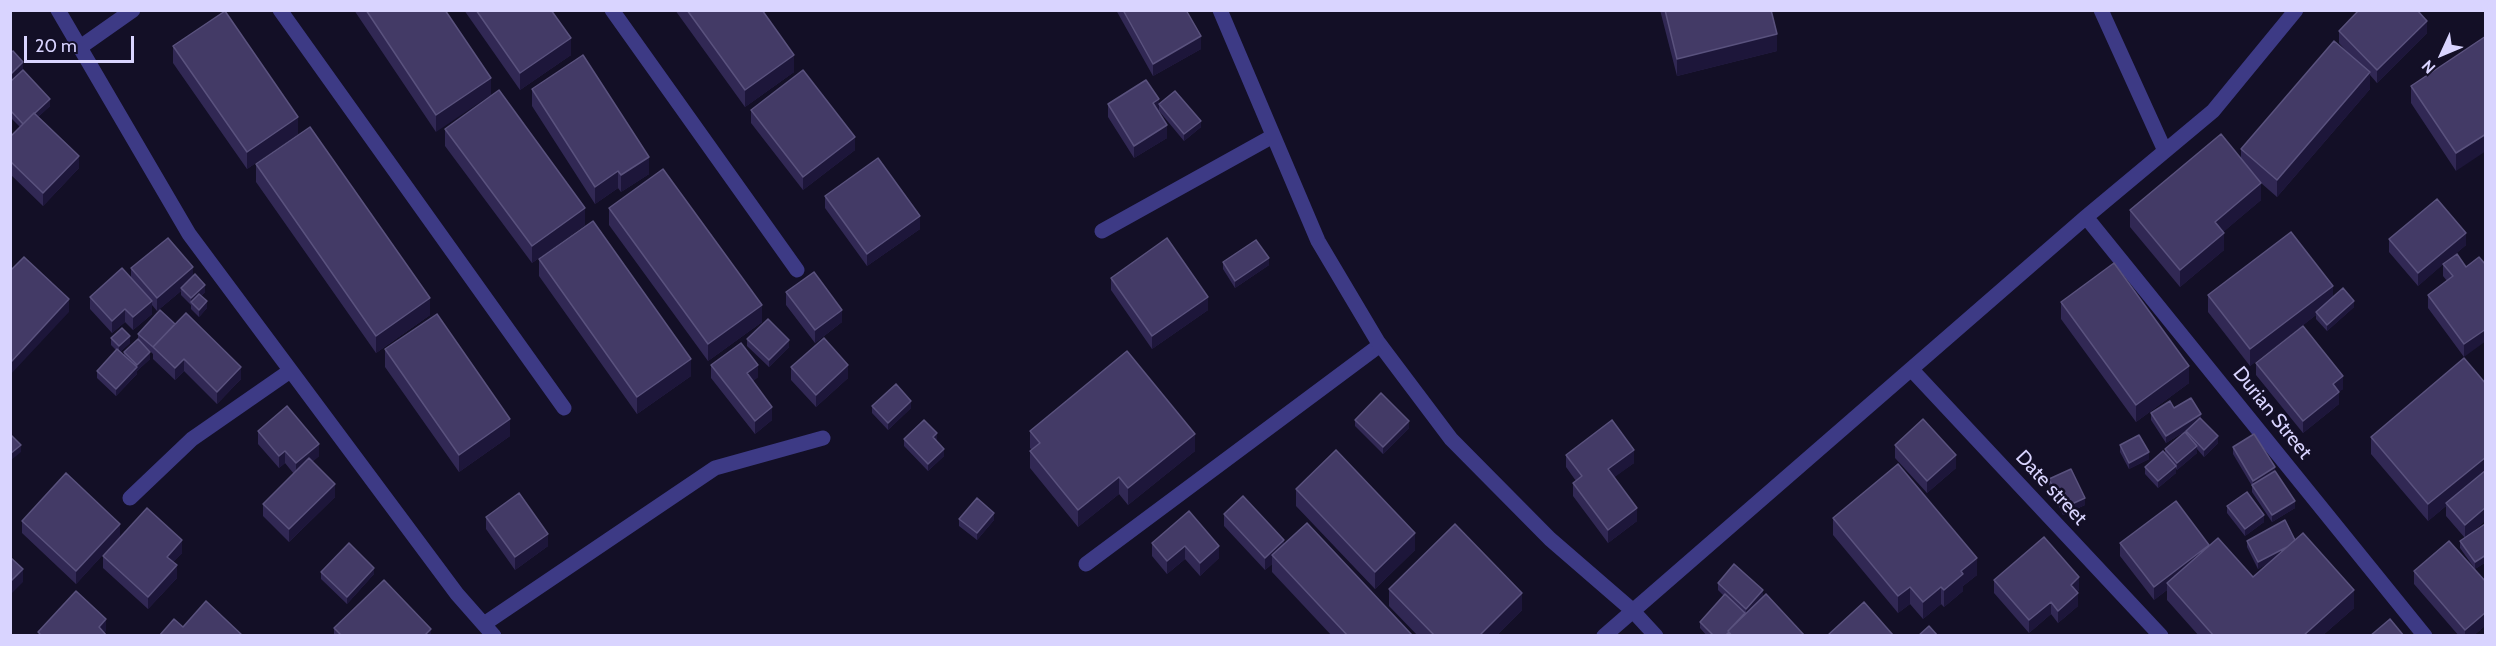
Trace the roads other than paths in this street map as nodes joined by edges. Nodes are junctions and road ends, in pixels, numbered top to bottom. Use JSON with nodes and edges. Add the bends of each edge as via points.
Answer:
{"nodes":[{"id":1,"x":58,"y":10,"type":"edge"},
{"id":2,"x":134,"y":10,"type":"edge"},
{"id":3,"x":280,"y":10,"type":"edge"},
{"id":4,"x":612,"y":10,"type":"edge"},
{"id":5,"x":1220,"y":10,"type":"edge"},
{"id":6,"x":2101,"y":10,"type":"edge"},
{"id":7,"x":2296,"y":10,"type":"edge"},
{"id":8,"x":79,"y":48,"type":"junction"},
{"id":9,"x":1273,"y":136,"type":"junction"},
{"id":10,"x":2164,"y":151,"type":"junction"},
{"id":11,"x":2086,"y":217,"type":"junction"},
{"id":12,"x":1102,"y":231,"type":"dead end"},
{"id":13,"x":797,"y":270,"type":"dead end"},
{"id":14,"x":1380,"y":345,"type":"junction"},
{"id":15,"x":1911,"y":369,"type":"junction"},
{"id":16,"x":290,"y":371,"type":"junction"},
{"id":17,"x":564,"y":408,"type":"dead end"},
{"id":18,"x":823,"y":438,"type":"dead end"},
{"id":19,"x":130,"y":498,"type":"dead end"},
{"id":20,"x":1086,"y":564,"type":"dead end"},
{"id":21,"x":1632,"y":610,"type":"junction"},
{"id":22,"x":489,"y":630,"type":"edge"},
{"id":23,"x":1604,"y":636,"type":"edge"},
{"id":24,"x":1656,"y":636,"type":"edge"},
{"id":25,"x":2161,"y":636,"type":"edge"},
{"id":26,"x":2425,"y":636,"type":"edge"}],
"edges":[{"from":1,"to":8,"type":"street"},
{"from":2,"to":8,"type":"street"},
{"from":3,"to":17,"type":"street"},
{"from":4,"to":13,"type":"street"},
{"from":5,"to":9,"type":"street"},
{"from":6,"to":10,"type":"street"},
{"from":7,"to":10,"type":"street","via":[[2213,111]]},
{"from":8,"to":16,"type":"street","via":[[189,234]]},
{"from":9,"to":12,"type":"street"},
{"from":9,"to":14,"type":"street","via":[[1318,241]]},
{"from":10,"to":11,"type":"street"},
{"from":11,"to":15,"type":"street"},
{"from":11,"to":26,"type":"street","name":"Durian Street"},
{"from":14,"to":20,"type":"street"},
{"from":14,"to":21,"type":"street","via":[[1451,439],[1550,539]]},
{"from":15,"to":21,"type":"street"},
{"from":15,"to":25,"type":"street","name":"Date street"},
{"from":16,"to":19,"type":"street","via":[[192,439]]},
{"from":16,"to":22,"type":"street","via":[[457,594]]},
{"from":18,"to":22,"type":"street","via":[[715,468]]},
{"from":21,"to":23,"type":"street"},
{"from":21,"to":24,"type":"street"}]}
